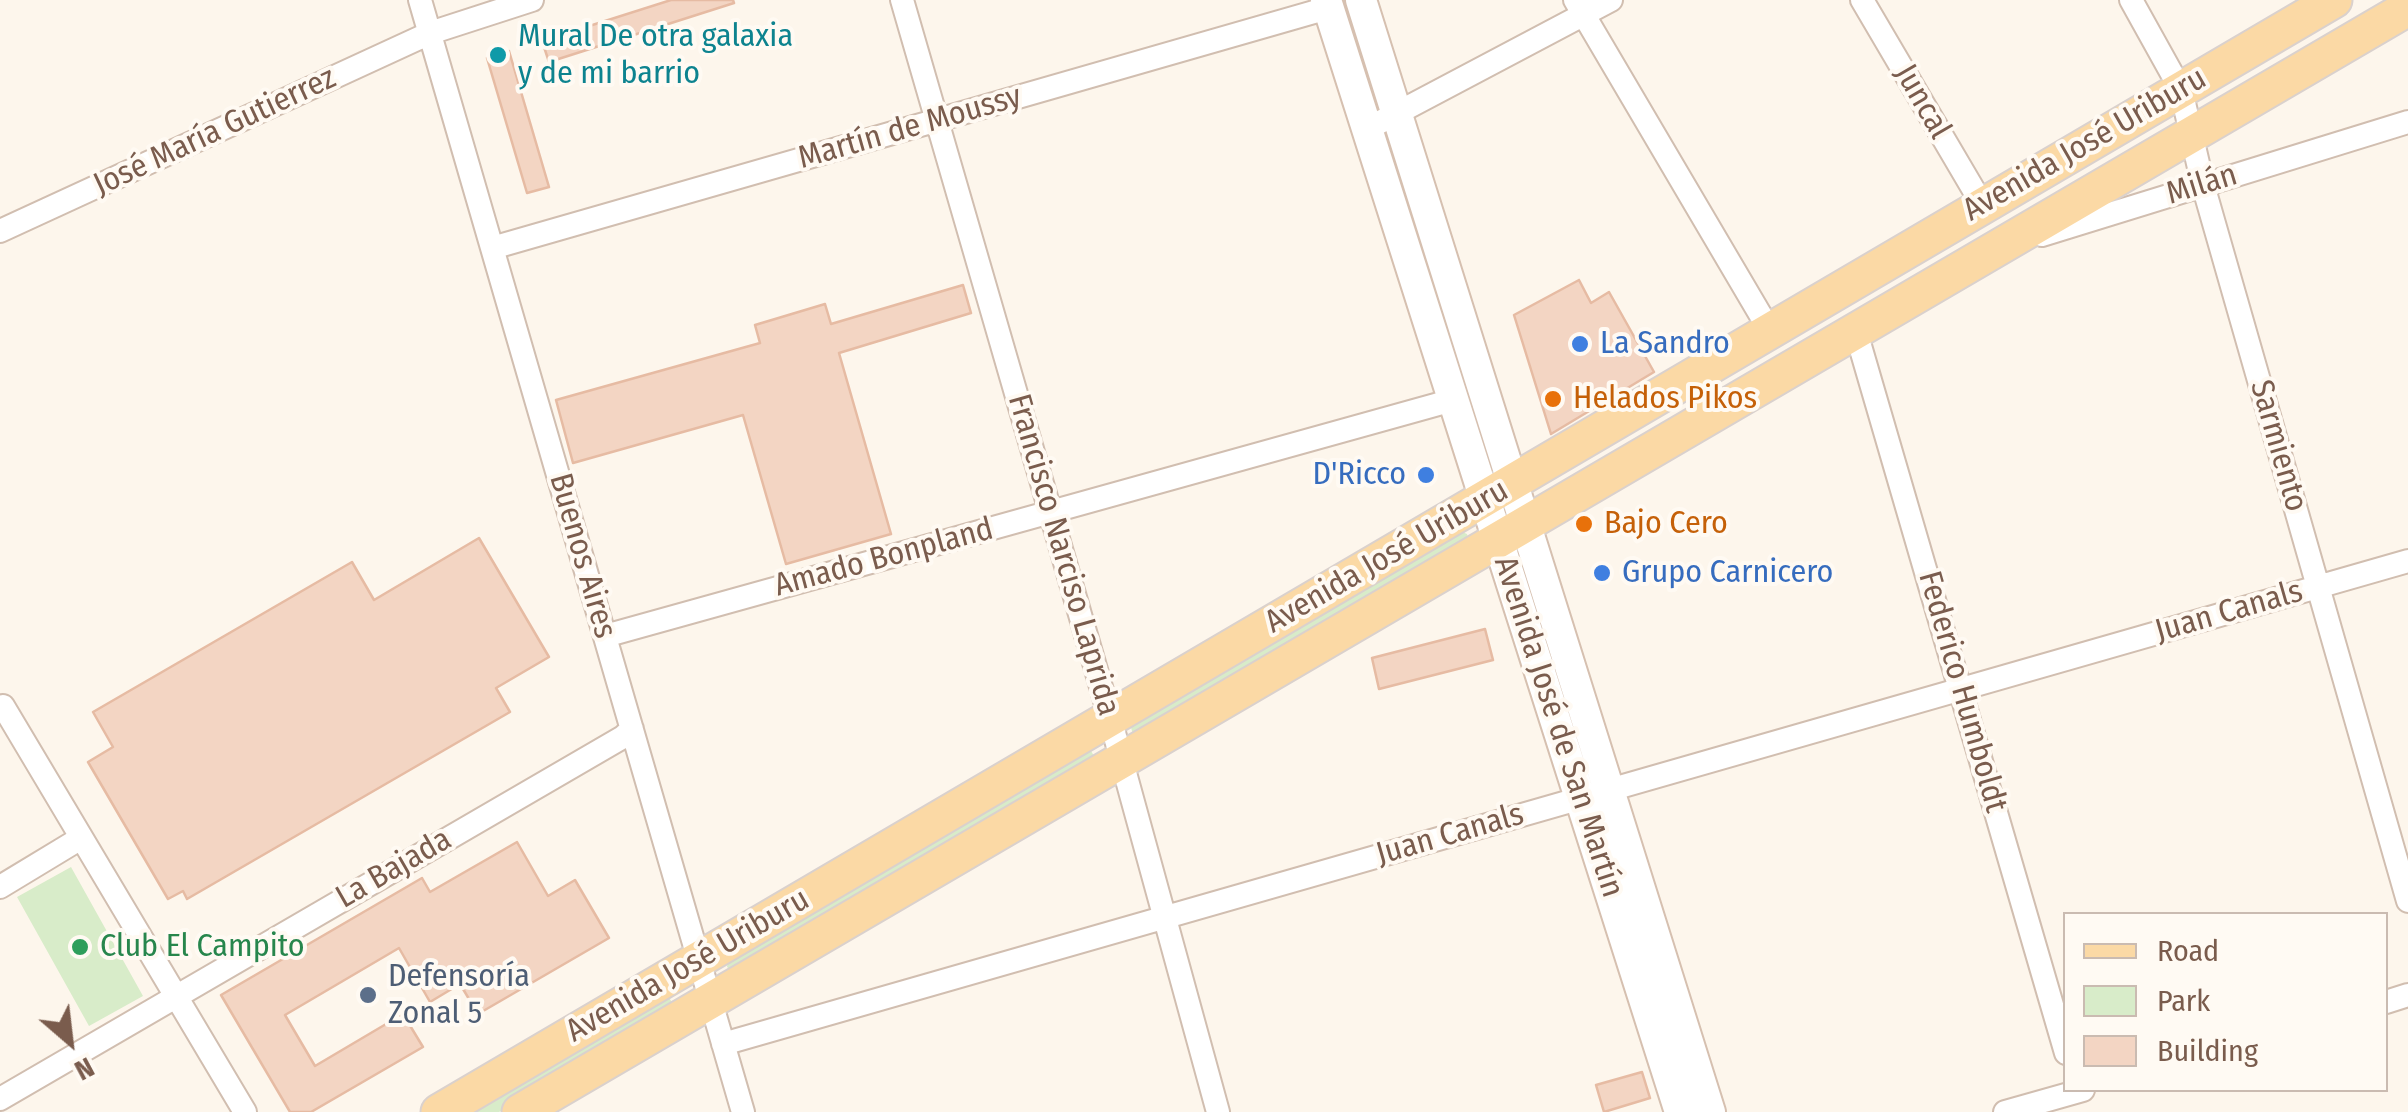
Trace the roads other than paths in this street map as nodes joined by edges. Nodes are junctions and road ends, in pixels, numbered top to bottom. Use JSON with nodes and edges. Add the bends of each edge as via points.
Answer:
{"nodes":[{"id":1,"x":420,"y":0,"type":"edge"},
{"id":2,"x":532,"y":0,"type":"edge"},
{"id":3,"x":902,"y":0,"type":"edge"},
{"id":4,"x":1361,"y":0,"type":"edge"},
{"id":5,"x":1611,"y":0,"type":"edge"},
{"id":6,"x":1862,"y":0,"type":"edge"},
{"id":7,"x":2130,"y":0,"type":"edge"},
{"id":8,"x":2334,"y":0,"type":"edge"},
{"id":9,"x":1327,"y":4,"type":"edge"},
{"id":10,"x":1579,"y":8,"type":"edge"},
{"id":11,"x":2408,"y":8,"type":"edge"},
{"id":12,"x":430,"y":33,"type":"junction"},
{"id":13,"x":2181,"y":90,"type":"junction"},
{"id":14,"x":1396,"y":113,"type":"junction"},
{"id":15,"x":937,"y":120,"type":"junction"},
{"id":16,"x":2408,"y":122,"type":"edge"},
{"id":17,"x":1367,"y":129,"type":"junction"},
{"id":18,"x":2193,"y":134,"type":"junction"},
{"id":19,"x":2203,"y":185,"type":"junction"},
{"id":20,"x":1982,"y":204,"type":"junction"},
{"id":21,"x":0,"y":230,"type":"edge"},
{"id":22,"x":492,"y":248,"type":"junction"},
{"id":23,"x":1996,"y":250,"type":"junction"},
{"id":24,"x":1770,"y":331,"type":"junction"},
{"id":25,"x":1856,"y":332,"type":"junction"},
{"id":26,"x":1453,"y":400,"type":"junction"},
{"id":27,"x":1500,"y":492,"type":"junction"},
{"id":28,"x":1050,"y":512,"type":"junction"},
{"id":29,"x":1513,"y":534,"type":"junction"},
{"id":30,"x":2408,"y":561,"type":"edge"},
{"id":31,"x":2318,"y":587,"type":"junction"},
{"id":32,"x":605,"y":636,"type":"junction"},
{"id":33,"x":1962,"y":689,"type":"junction"},
{"id":34,"x":1,"y":707,"type":"edge"},
{"id":35,"x":1110,"y":718,"type":"junction"},
{"id":36,"x":632,"y":729,"type":"junction"},
{"id":37,"x":1121,"y":762,"type":"junction"},
{"id":38,"x":1595,"y":794,"type":"junction"},
{"id":39,"x":82,"y":838,"type":"junction"},
{"id":40,"x":0,"y":887,"type":"edge"},
{"id":41,"x":2408,"y":901,"type":"edge"},
{"id":42,"x":1162,"y":918,"type":"junction"},
{"id":43,"x":699,"y":960,"type":"junction"},
{"id":44,"x":175,"y":996,"type":"junction"},
{"id":45,"x":711,"y":1000,"type":"junction"},
{"id":46,"x":2063,"y":1042,"type":"edge"},
{"id":47,"x":723,"y":1044,"type":"junction"},
{"id":48,"x":2079,"y":1096,"type":"edge"},
{"id":49,"x":0,"y":1099,"type":"edge"},
{"id":50,"x":244,"y":1112,"type":"edge"},
{"id":51,"x":439,"y":1112,"type":"edge"},
{"id":52,"x":520,"y":1112,"type":"edge"},
{"id":53,"x":743,"y":1112,"type":"edge"},
{"id":54,"x":1218,"y":1112,"type":"edge"},
{"id":55,"x":1680,"y":1112,"type":"edge"},
{"id":56,"x":1710,"y":1112,"type":"edge"},
{"id":57,"x":2005,"y":1112,"type":"edge"}],
"edges":[{"from":1,"to":12,"type":"street","name":"Buenos Aires"},
{"from":2,"to":12,"type":"street","name":"José María Gutierrez"},
{"from":3,"to":15,"type":"street","name":"Francisco Narciso Laprida"},
{"from":4,"to":14,"type":"main road","name":"Avenida José de San Martín"},
{"from":5,"to":10,"type":"street"},
{"from":6,"to":20,"type":"street","name":"Juncal"},
{"from":7,"to":13,"type":"street","name":"Sarmiento"},
{"from":8,"to":13,"type":"main road","name":"Avenida José Uriburu"},
{"from":9,"to":15,"type":"street","name":"Martín de Moussy"},
{"from":9,"to":17,"type":"main road","name":"Avenida José de San Martín"},
{"from":10,"to":14,"type":"street"},
{"from":10,"to":24,"type":"street"},
{"from":11,"to":18,"type":"main road","name":"Avenida José Uriburu"},
{"from":12,"to":21,"type":"street","name":"José María Gutierrez"},
{"from":12,"to":22,"type":"street","name":"Buenos Aires"},
{"from":13,"to":18,"type":"street","name":"Sarmiento"},
{"from":13,"to":20,"type":"main road","name":"Avenida José Uriburu"},
{"from":14,"to":17,"type":"street"},
{"from":14,"to":27,"type":"main road","name":"Avenida José de San Martín"},
{"from":15,"to":22,"type":"street","name":"Martín de Moussy"},
{"from":15,"to":28,"type":"street","name":"Francisco Narciso Laprida"},
{"from":16,"to":19,"type":"street","name":"Milán"},
{"from":17,"to":26,"type":"main road","name":"Avenida José de San Martín"},
{"from":18,"to":19,"type":"street","name":"Sarmiento"},
{"from":18,"to":23,"type":"main road","name":"Avenida José Uriburu"},
{"from":19,"to":23,"type":"street","name":"Milán"},
{"from":19,"to":31,"type":"street","name":"Sarmiento"},
{"from":20,"to":24,"type":"main road","name":"Avenida José Uriburu"},
{"from":22,"to":32,"type":"street","name":"Buenos Aires"},
{"from":23,"to":25,"type":"main road","name":"Avenida José Uriburu"},
{"from":24,"to":27,"type":"main road","name":"Avenida José Uriburu"},
{"from":25,"to":29,"type":"main road","name":"Avenida José Uriburu"},
{"from":25,"to":33,"type":"street","name":"Federico Humboldt"},
{"from":26,"to":27,"type":"main road","name":"Avenida José de San Martín"},
{"from":26,"to":28,"type":"street","name":"Amado Bonpland"},
{"from":27,"to":29,"type":"main road","name":"Avenida José de San Martín"},
{"from":27,"to":35,"type":"main road","name":"Avenida José Uriburu"},
{"from":28,"to":32,"type":"street","name":"Amado Bonpland"},
{"from":28,"to":35,"type":"street","name":"Francisco Narciso Laprida"},
{"from":29,"to":37,"type":"main road","name":"Avenida José Uriburu"},
{"from":29,"to":38,"type":"main road","name":"Avenida José de San Martín"},
{"from":30,"to":31,"type":"street","name":"Juan Canals"},
{"from":31,"to":33,"type":"street","name":"Juan Canals"},
{"from":31,"to":41,"type":"street","name":"Sarmiento"},
{"from":32,"to":36,"type":"street","name":"Buenos Aires"},
{"from":33,"to":38,"type":"street","name":"Juan Canals"},
{"from":33,"to":46,"type":"street","name":"Federico Humboldt"},
{"from":34,"to":39,"type":"street"},
{"from":35,"to":37,"type":"street","name":"Francisco Narciso Laprida"},
{"from":35,"to":43,"type":"main road","name":"Avenida José Uriburu"},
{"from":36,"to":43,"type":"street","name":"Buenos Aires"},
{"from":36,"to":44,"type":"street","name":"La Bajada"},
{"from":37,"to":42,"type":"street","name":"Francisco Narciso Laprida"},
{"from":37,"to":45,"type":"main road","name":"Avenida José Uriburu"},
{"from":38,"to":42,"type":"street","name":"Juan Canals"},
{"from":38,"to":55,"type":"main road","name":"Avenida José de San Martín"},
{"from":38,"to":56,"type":"main road","name":"Avenida José de San Martín"},
{"from":39,"to":40,"type":"street"},
{"from":39,"to":44,"type":"street"},
{"from":42,"to":47,"type":"street","name":"Juan Canals"},
{"from":42,"to":54,"type":"street","name":"Francisco Narciso Laprida"},
{"from":43,"to":45,"type":"street","name":"Buenos Aires"},
{"from":43,"to":51,"type":"main road","name":"Avenida José Uriburu"},
{"from":44,"to":49,"type":"street","name":"La Bajada"},
{"from":44,"to":50,"type":"street"},
{"from":45,"to":47,"type":"street","name":"Buenos Aires"},
{"from":45,"to":52,"type":"main road","name":"Avenida José Uriburu"},
{"from":47,"to":53,"type":"street","name":"Buenos Aires"},
{"from":48,"to":57,"type":"street"}]}
